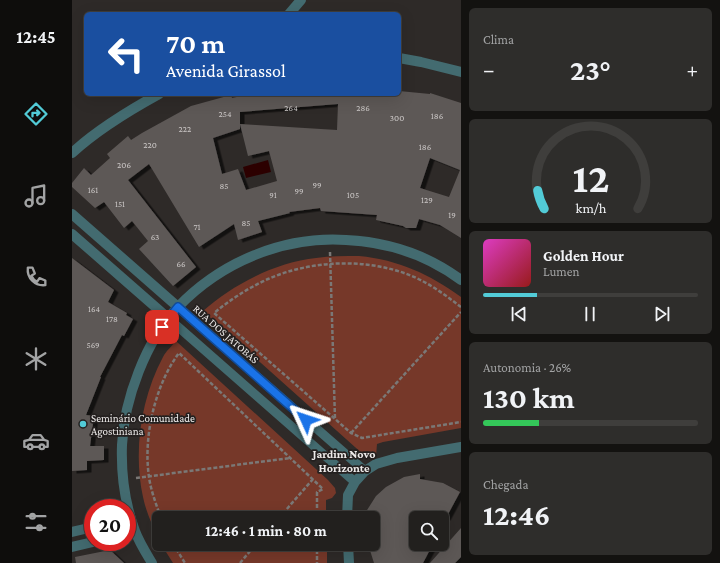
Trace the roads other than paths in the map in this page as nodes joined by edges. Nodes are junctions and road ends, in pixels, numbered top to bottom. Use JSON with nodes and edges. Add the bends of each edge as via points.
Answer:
{"nodes":[{"id":1,"x":301,"y":0,"type":"edge"},
{"id":2,"x":291,"y":12,"type":"edge"},
{"id":3,"x":401,"y":58,"type":"edge"},
{"id":4,"x":459,"y":68,"type":"edge"},
{"id":5,"x":155,"y":96,"type":"edge"},
{"id":6,"x":72,"y":153,"type":"edge"},
{"id":7,"x":72,"y":214,"type":"edge"},
{"id":8,"x":72,"y":234,"type":"edge"},
{"id":9,"x":461,"y":280,"type":"edge"},
{"id":10,"x":178,"y":307,"type":"junction"},
{"id":11,"x":168,"y":318,"type":"junction"},
{"id":12,"x":461,"y":447,"type":"edge"},
{"id":13,"x":364,"y":471,"type":"junction"},
{"id":14,"x":355,"y":482,"type":"junction"},
{"id":15,"x":126,"y":499,"type":"edge"},
{"id":16,"x":347,"y":511,"type":"edge"},
{"id":17,"x":84,"y":529,"type":"edge"},
{"id":18,"x":72,"y":532,"type":"edge"},
{"id":19,"x":136,"y":540,"type":"edge"},
{"id":20,"x":84,"y":544,"type":"edge"},
{"id":21,"x":72,"y":547,"type":"edge"},
{"id":22,"x":348,"y":551,"type":"edge"},
{"id":23,"x":152,"y":563,"type":"edge"},
{"id":24,"x":349,"y":563,"type":"edge"}],
"edges":[{"from":1,"to":2,"type":"street"},
{"from":3,"to":4,"type":"street"},
{"from":5,"to":6,"type":"street","via":[[108,124]]},
{"from":7,"to":10,"type":"street","name":"RUA DOS JATOBÁS"},
{"from":8,"to":11,"type":"street"},
{"from":9,"to":10,"type":"street","via":[[445,268],[408,251],[369,241],[329,239],[295,243],[243,260],[203,285]]},
{"from":10,"to":11,"type":"street"},
{"from":10,"to":13,"type":"lane","name":"RUA DOS JATOBÁS"},
{"from":11,"to":14,"type":"lane"},
{"from":11,"to":15,"type":"street","via":[[136,377],[126,410],[122,445]]},
{"from":12,"to":13,"type":"street","via":[[397,458],[376,464]]},
{"from":13,"to":14,"type":"street"},
{"from":14,"to":16,"type":"street","via":[[348,495]]},
{"from":17,"to":18,"type":"street"},
{"from":19,"to":23,"type":"street"},
{"from":20,"to":21,"type":"street"},
{"from":22,"to":24,"type":"street"}]}
